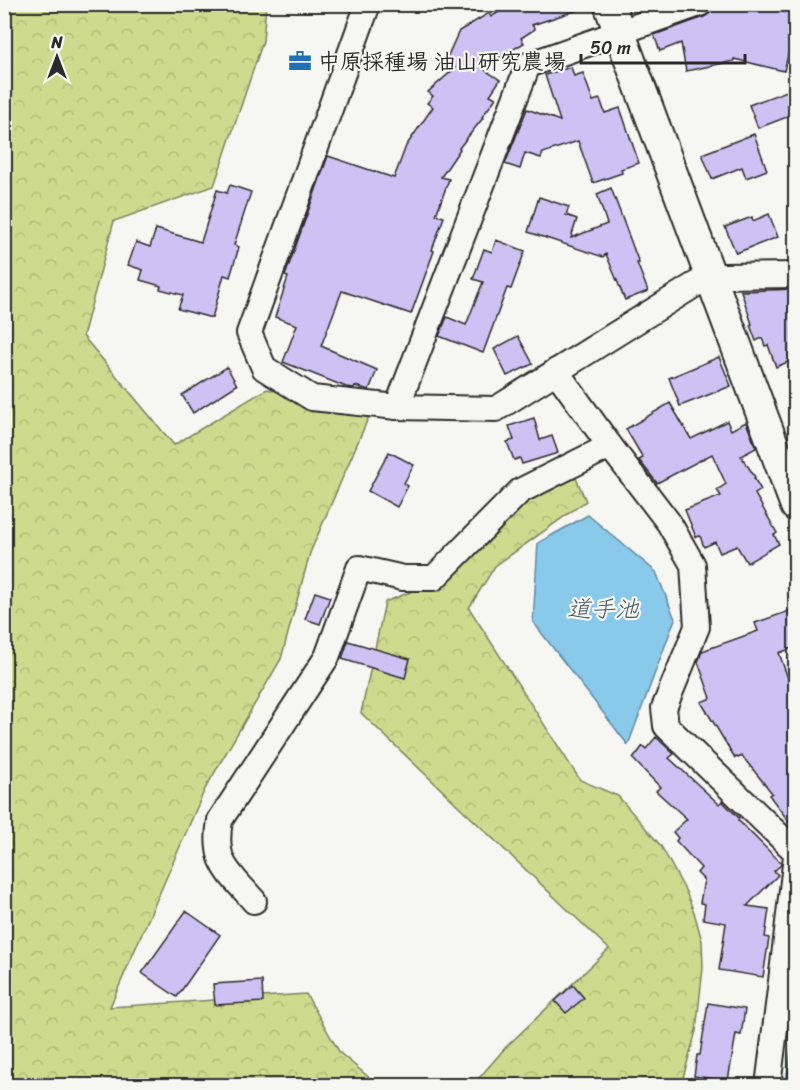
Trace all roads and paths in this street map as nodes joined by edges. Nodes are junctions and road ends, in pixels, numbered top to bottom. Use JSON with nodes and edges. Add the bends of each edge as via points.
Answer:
{"nodes":[{"id":1,"x":368,"y":4,"type":"edge"},
{"id":2,"x":609,"y":4,"type":"edge"},
{"id":3,"x":699,"y":4,"type":"edge"},
{"id":4,"x":620,"y":33,"type":"junction"},
{"id":5,"x":795,"y":275,"type":"edge"},
{"id":6,"x":711,"y":281,"type":"junction"},
{"id":7,"x":556,"y":371,"type":"junction"},
{"id":8,"x":397,"y":407,"type":"junction"},
{"id":9,"x":610,"y":446,"type":"junction"},
{"id":10,"x":795,"y":506,"type":"edge"},
{"id":11,"x":795,"y":854,"type":"edge"},
{"id":12,"x":254,"y":901,"type":"dead end"},
{"id":13,"x":789,"y":973,"type":"edge"},
{"id":14,"x":768,"y":1086,"type":"edge"}],
"edges":[{"from":1,"to":8,"type":"street","via":[[249,333],[264,368],[312,398]]},
{"from":2,"to":4,"type":"street"},
{"from":3,"to":4,"type":"street"},
{"from":4,"to":6,"type":"street"},
{"from":4,"to":8,"type":"street","via":[[528,65]]},
{"from":5,"to":6,"type":"street","via":[[724,276]]},
{"from":6,"to":7,"type":"street","via":[[696,284]]},
{"from":6,"to":10,"type":"street"},
{"from":7,"to":8,"type":"street","via":[[496,409]]},
{"from":7,"to":9,"type":"street"},
{"from":9,"to":11,"type":"street","via":[[669,522],[693,565],[697,627],[664,708],[666,726]]},
{"from":9,"to":12,"type":"street","via":[[520,491],[434,578],[404,578],[359,568],[327,657],[220,820],[219,855]]},
{"from":11,"to":13,"type":"street"},
{"from":13,"to":14,"type":"street"}]}
